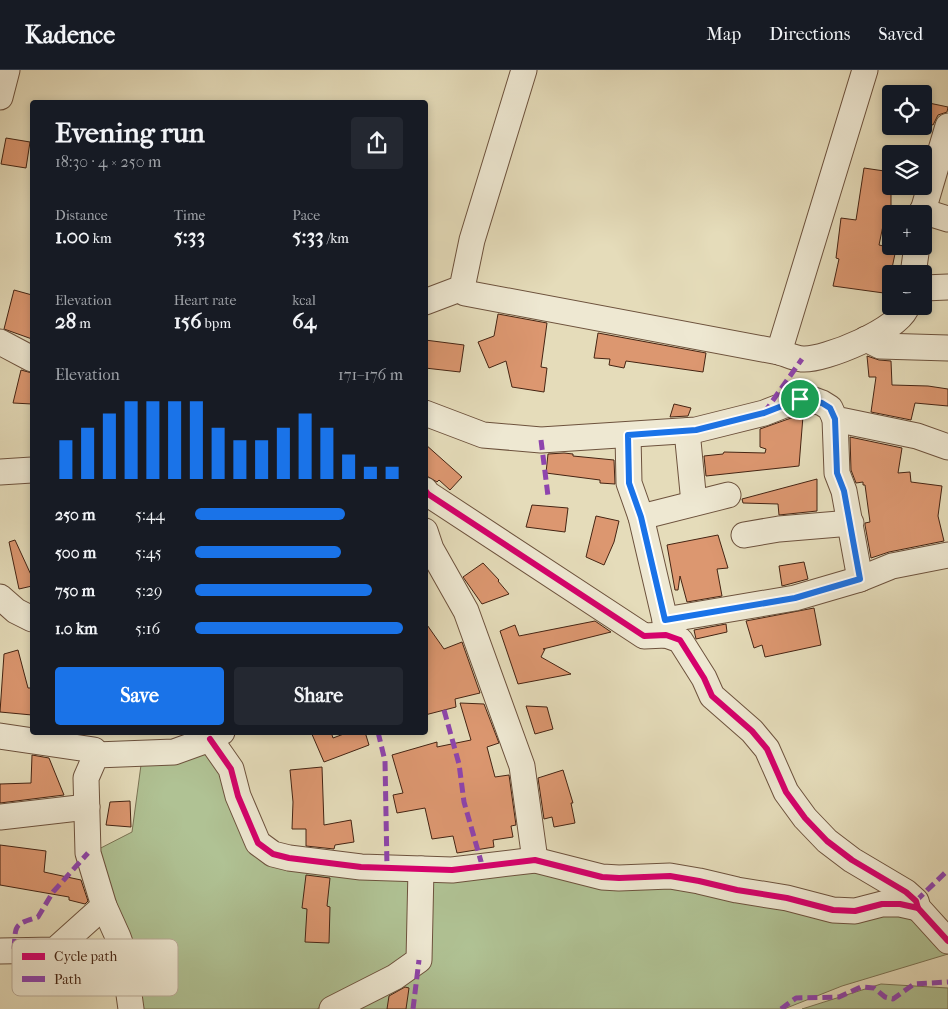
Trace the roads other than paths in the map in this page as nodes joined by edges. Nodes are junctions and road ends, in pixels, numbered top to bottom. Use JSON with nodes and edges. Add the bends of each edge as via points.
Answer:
{"nodes":[{"id":1,"x":524,"y":70,"type":"edge"},
{"id":2,"x":865,"y":70,"type":"edge"},
{"id":3,"x":948,"y":126,"type":"edge"},
{"id":4,"x":924,"y":205,"type":"edge"},
{"id":5,"x":932,"y":215,"type":"edge"},
{"id":6,"x":948,"y":219,"type":"edge"},
{"id":7,"x":948,"y":287,"type":"edge"},
{"id":8,"x":462,"y":288,"type":"junction"},
{"id":9,"x":932,"y":288,"type":"edge"},
{"id":10,"x":428,"y":301,"type":"edge"},
{"id":11,"x":902,"y":315,"type":"edge"},
{"id":12,"x":866,"y":339,"type":"junction"},
{"id":13,"x":0,"y":342,"type":"edge"},
{"id":14,"x":948,"y":348,"type":"edge"},
{"id":15,"x":779,"y":352,"type":"junction"},
{"id":16,"x":30,"y":358,"type":"edge"},
{"id":17,"x":428,"y":414,"type":"edge"},
{"id":18,"x":835,"y":419,"type":"junction"},
{"id":19,"x":687,"y":431,"type":"junction"},
{"id":20,"x":628,"y":435,"type":"junction"},
{"id":21,"x":948,"y":447,"type":"edge"},
{"id":22,"x":30,"y":470,"type":"edge"},
{"id":23,"x":0,"y":472,"type":"edge"},
{"id":24,"x":428,"y":494,"type":"edge"},
{"id":25,"x":728,"y":495,"type":"dead end"},
{"id":26,"x":694,"y":503,"type":"junction"},
{"id":27,"x":641,"y":517,"type":"junction"},
{"id":28,"x":851,"y":523,"type":"junction"},
{"id":29,"x":744,"y":535,"type":"dead end"},
{"id":30,"x":429,"y":555,"type":"edge"},
{"id":31,"x":948,"y":555,"type":"edge"},
{"id":32,"x":860,"y":579,"type":"junction"},
{"id":33,"x":0,"y":597,"type":"edge"},
{"id":34,"x":30,"y":618,"type":"edge"},
{"id":35,"x":665,"y":628,"type":"junction"},
{"id":36,"x":216,"y":735,"type":"edge"},
{"id":37,"x":219,"y":735,"type":"edge"},
{"id":38,"x":0,"y":736,"type":"edge"},
{"id":39,"x":92,"y":746,"type":"edge"},
{"id":40,"x":86,"y":807,"type":"junction"},
{"id":41,"x":0,"y":818,"type":"edge"},
{"id":42,"x":535,"y":860,"type":"junction"},
{"id":43,"x":421,"y":869,"type":"junction"},
{"id":44,"x":104,"y":906,"type":"junction"},
{"id":45,"x":918,"y":908,"type":"junction"},
{"id":46,"x":67,"y":939,"type":"edge"},
{"id":47,"x":119,"y":939,"type":"edge"},
{"id":48,"x":948,"y":941,"type":"edge"},
{"id":49,"x":129,"y":996,"type":"edge"},
{"id":50,"x":131,"y":1009,"type":"edge"},
{"id":51,"x":332,"y":1009,"type":"edge"}],
"edges":[{"from":1,"to":8,"type":"street","via":[[472,240]]},
{"from":2,"to":15,"type":"street"},
{"from":3,"to":4,"type":"street"},
{"from":5,"to":6,"type":"street"},
{"from":7,"to":9,"type":"street"},
{"from":8,"to":10,"type":"street"},
{"from":8,"to":15,"type":"street","via":[[465,292]]},
{"from":11,"to":12,"type":"street"},
{"from":12,"to":14,"type":"street","via":[[880,346]]},
{"from":12,"to":15,"type":"street","via":[[841,351],[802,359]]},
{"from":13,"to":16,"type":"street"},
{"from":17,"to":20,"type":"street","via":[[483,435],[504,438],[566,440]]},
{"from":18,"to":19,"type":"street","via":[[830,408],[822,403],[800,399],[764,413]]},
{"from":18,"to":21,"type":"street","via":[[917,436]]},
{"from":18,"to":28,"type":"street","via":[[837,473]]},
{"from":19,"to":20,"type":"street"},
{"from":19,"to":26,"type":"street"},
{"from":20,"to":27,"type":"street","via":[[628,474]]},
{"from":22,"to":23,"type":"street"},
{"from":24,"to":35,"type":"street","via":[[644,636]]},
{"from":25,"to":26,"type":"street"},
{"from":26,"to":27,"type":"street"},
{"from":27,"to":35,"type":"street"},
{"from":28,"to":29,"type":"street"},
{"from":28,"to":32,"type":"street"},
{"from":30,"to":42,"type":"street","via":[[466,611],[522,766]]},
{"from":31,"to":32,"type":"street","via":[[892,566]]},
{"from":32,"to":35,"type":"street","via":[[795,598]]},
{"from":33,"to":34,"type":"street"},
{"from":35,"to":45,"type":"street","via":[[680,640],[712,696],[752,730],[767,749],[789,797],[827,841],[906,892],[916,901]]},
{"from":36,"to":39,"type":"street","via":[[174,752]]},
{"from":37,"to":43,"type":"street","via":[[238,796],[258,843],[273,854],[361,867]]},
{"from":38,"to":39,"type":"street"},
{"from":39,"to":40,"type":"street","via":[[86,778]]},
{"from":40,"to":41,"type":"street"},
{"from":40,"to":44,"type":"street","via":[[88,853]]},
{"from":42,"to":43,"type":"street","via":[[452,870]]},
{"from":42,"to":45,"type":"street","via":[[602,877],[670,876],[833,910],[855,911],[882,904]]},
{"from":43,"to":51,"type":"street","via":[[419,960],[388,981]]},
{"from":44,"to":46,"type":"street"},
{"from":44,"to":47,"type":"street"},
{"from":45,"to":48,"type":"street"},
{"from":49,"to":50,"type":"street"}]}
